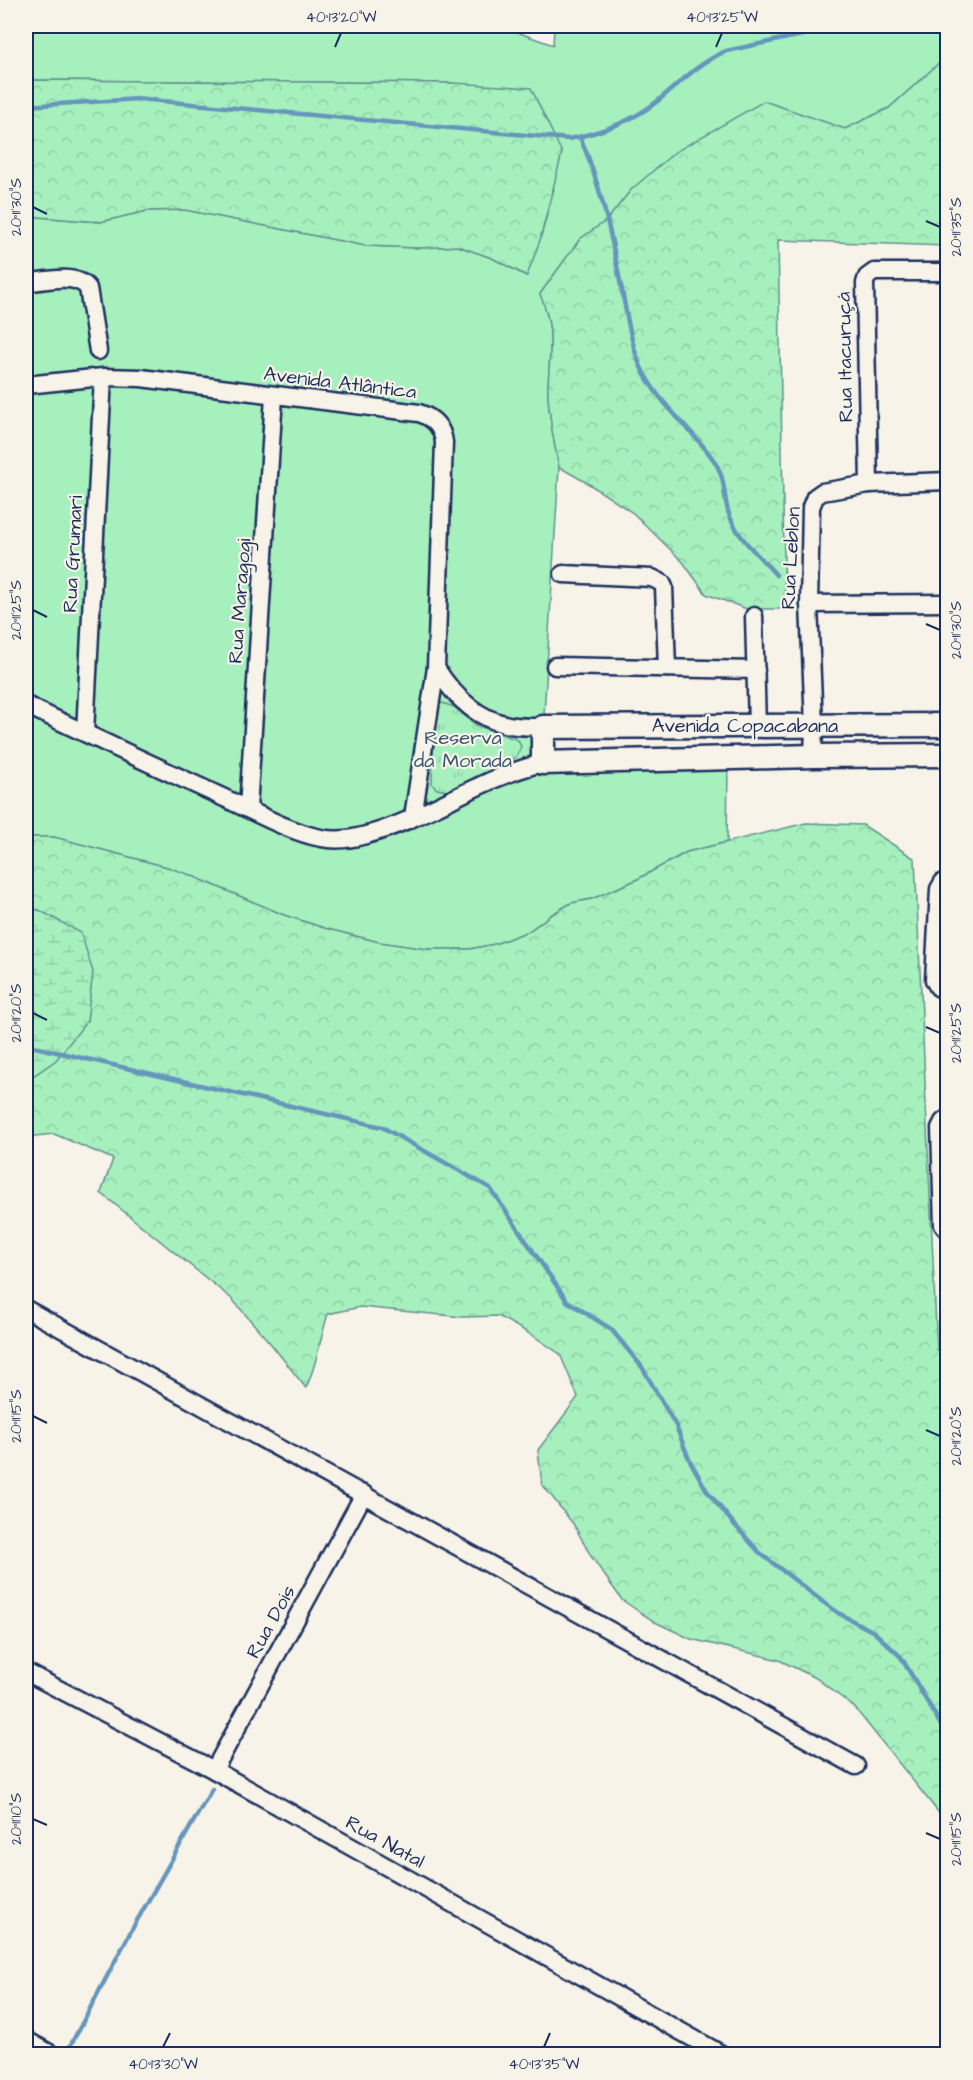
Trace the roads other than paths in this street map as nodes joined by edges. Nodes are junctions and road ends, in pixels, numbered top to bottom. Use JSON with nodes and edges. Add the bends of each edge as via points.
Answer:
{"nodes":[{"id":1,"x":948,"y":272,"type":"edge"},
{"id":2,"x":26,"y":283,"type":"edge"},
{"id":3,"x":98,"y":351,"type":"dead end"},
{"id":4,"x":103,"y":377,"type":"junction"},
{"id":5,"x":26,"y":385,"type":"edge"},
{"id":6,"x":274,"y":396,"type":"junction"},
{"id":7,"x":948,"y":481,"type":"edge"},
{"id":8,"x":869,"y":484,"type":"junction"},
{"id":9,"x":563,"y":574,"type":"dead end"},
{"id":10,"x":948,"y":603,"type":"edge"},
{"id":11,"x":809,"y":604,"type":"junction"},
{"id":12,"x":754,"y":616,"type":"dead end"},
{"id":13,"x":555,"y":666,"type":"dead end"},
{"id":14,"x":436,"y":668,"type":"junction"},
{"id":15,"x":667,"y":668,"type":"junction"},
{"id":16,"x":756,"y":670,"type":"junction"},
{"id":17,"x":26,"y":705,"type":"edge"},
{"id":18,"x":948,"y":725,"type":"edge"},
{"id":19,"x":814,"y":726,"type":"junction"},
{"id":20,"x":543,"y":727,"type":"junction"},
{"id":21,"x":757,"y":727,"type":"junction"},
{"id":22,"x":85,"y":733,"type":"junction"},
{"id":23,"x":948,"y":755,"type":"edge"},
{"id":24,"x":813,"y":756,"type":"junction"},
{"id":25,"x":543,"y":763,"type":"junction"},
{"id":26,"x":248,"y":809,"type":"junction"},
{"id":27,"x":413,"y":817,"type":"junction"},
{"id":28,"x":948,"y":881,"type":"edge"},
{"id":29,"x":948,"y":992,"type":"edge"},
{"id":30,"x":948,"y":1118,"type":"edge"},
{"id":31,"x":948,"y":1231,"type":"edge"},
{"id":32,"x":26,"y":1309,"type":"edge"},
{"id":33,"x":364,"y":1494,"type":"junction"},
{"id":34,"x":26,"y":1672,"type":"edge"},
{"id":35,"x":856,"y":1766,"type":"dead end"},
{"id":36,"x":214,"y":1770,"type":"junction"},
{"id":37,"x":26,"y":2040,"type":"edge"},
{"id":38,"x":51,"y":2055,"type":"edge"},
{"id":39,"x":721,"y":2055,"type":"edge"}],
"edges":[{"from":1,"to":8,"type":"street","name":"Rua Itacuruçá","via":[[874,272],[867,277]]},
{"from":2,"to":3,"type":"street","via":[[68,279],[84,283]]},
{"from":4,"to":5,"type":"street","name":"Avenida Atlântica"},
{"from":4,"to":6,"type":"street","name":"Avenida Atlântica","via":[[141,378]]},
{"from":4,"to":22,"type":"street","name":"Rua Grumari"},
{"from":6,"to":14,"type":"street","name":"Avenida Atlântica","via":[[419,413],[440,427],[444,442]]},
{"from":6,"to":26,"type":"street","name":"Rua Maragogi"},
{"from":7,"to":8,"type":"street","name":"Rua Leblon"},
{"from":8,"to":11,"type":"street","name":"Rua Leblon","via":[[822,492],[815,497],[811,507]]},
{"from":9,"to":15,"type":"street","via":[[652,578],[662,583]]},
{"from":10,"to":11,"type":"street"},
{"from":11,"to":19,"type":"street","name":"Rua Leblon"},
{"from":12,"to":16,"type":"street"},
{"from":13,"to":15,"type":"street"},
{"from":14,"to":20,"type":"street","via":[[467,706],[491,720]]},
{"from":14,"to":27,"type":"street","name":"Avenida Atlântica"},
{"from":15,"to":16,"type":"street"},
{"from":16,"to":21,"type":"street"},
{"from":17,"to":22,"type":"street"},
{"from":18,"to":19,"type":"street","name":"Avenida Copacabana"},
{"from":19,"to":21,"type":"street","name":"Avenida Copacabana"},
{"from":19,"to":24,"type":"street","name":"Rua Leblon"},
{"from":20,"to":21,"type":"street","name":"Avenida Copacabana"},
{"from":20,"to":25,"type":"street"},
{"from":22,"to":26,"type":"street"},
{"from":23,"to":24,"type":"street","name":"Avenida Copacabana"},
{"from":24,"to":25,"type":"street","name":"Avenida Copacabana"},
{"from":25,"to":27,"type":"street","via":[[521,768]]},
{"from":26,"to":27,"type":"street","via":[[299,832],[344,840]]},
{"from":28,"to":29,"type":"street","via":[[939,889],[934,980]]},
{"from":30,"to":31,"type":"street","via":[[940,1128],[943,1225]]},
{"from":32,"to":33,"type":"street"},
{"from":33,"to":35,"type":"street"},
{"from":33,"to":36,"type":"street","name":"Rua Dois"},
{"from":34,"to":36,"type":"street","name":"Rua Natal"},
{"from":36,"to":39,"type":"street","name":"Rua Natal"},
{"from":37,"to":38,"type":"street"}]}
